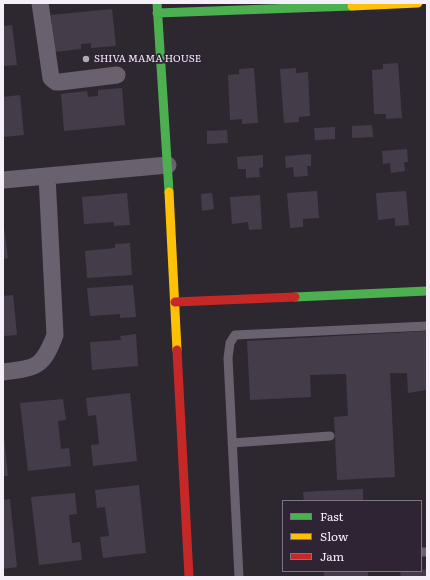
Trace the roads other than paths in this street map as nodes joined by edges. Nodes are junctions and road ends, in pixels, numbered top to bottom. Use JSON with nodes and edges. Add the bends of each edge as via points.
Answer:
{"nodes":[{"id":1,"x":40,"y":3,"type":"edge"},
{"id":2,"x":157,"y":3,"type":"edge"},
{"id":3,"x":418,"y":3,"type":"edge"},
{"id":4,"x":157,"y":14,"type":"junction"},
{"id":5,"x":117,"y":75,"type":"dead end"},
{"id":6,"x":168,"y":164,"type":"junction"},
{"id":7,"x":47,"y":176,"type":"junction"},
{"id":8,"x":3,"y":180,"type":"edge"},
{"id":9,"x":427,"y":291,"type":"edge"},
{"id":10,"x":175,"y":302,"type":"junction"},
{"id":11,"x":427,"y":326,"type":"edge"},
{"id":12,"x":3,"y":372,"type":"edge"},
{"id":13,"x":330,"y":436,"type":"dead end"},
{"id":14,"x":232,"y":443,"type":"junction"},
{"id":15,"x":189,"y":577,"type":"edge"},
{"id":16,"x":239,"y":577,"type":"edge"}],
"edges":[{"from":1,"to":5,"type":"street","via":[[51,78],[60,82]]},
{"from":2,"to":4,"type":"street"},
{"from":3,"to":4,"type":"street"},
{"from":4,"to":6,"type":"street"},
{"from":6,"to":7,"type":"street"},
{"from":6,"to":10,"type":"street"},
{"from":7,"to":8,"type":"street"},
{"from":7,"to":12,"type":"street","via":[[55,335],[42,361],[31,368]]},
{"from":9,"to":10,"type":"street"},
{"from":10,"to":15,"type":"street"},
{"from":11,"to":14,"type":"lane","via":[[235,335],[230,343],[228,358]]},
{"from":13,"to":14,"type":"lane"},
{"from":14,"to":16,"type":"lane"}]}
